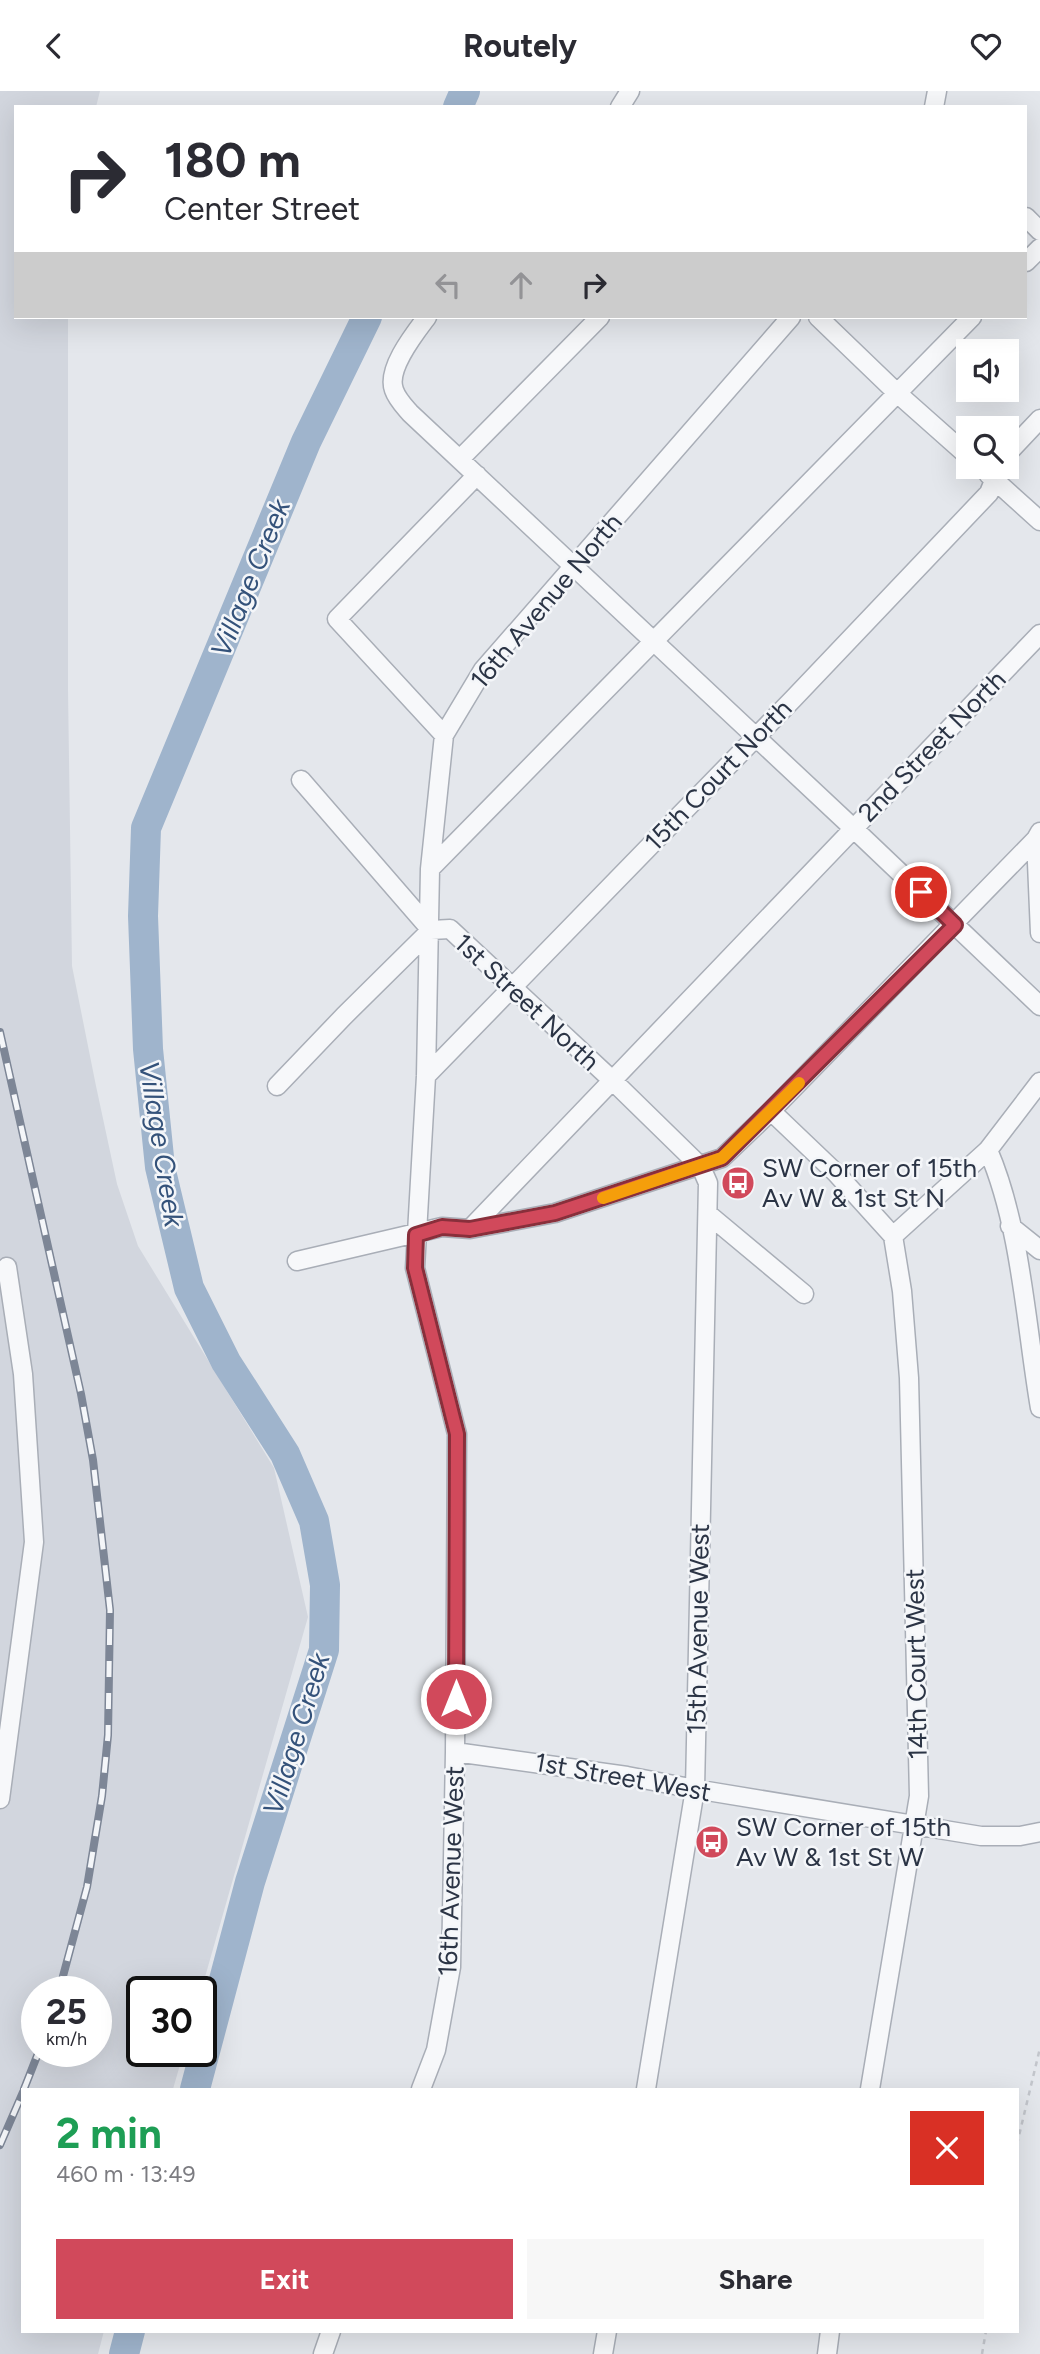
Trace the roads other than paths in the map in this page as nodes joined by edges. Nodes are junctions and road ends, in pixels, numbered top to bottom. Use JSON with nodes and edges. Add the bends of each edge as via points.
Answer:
{"nodes":[{"id":1,"x":1027,"y":218,"type":"edge"},
{"id":2,"x":1040,"y":231,"type":"edge"},
{"id":3,"x":1040,"y":248,"type":"edge"},
{"id":4,"x":1027,"y":262,"type":"edge"},
{"id":5,"x":426,"y":319,"type":"edge"},
{"id":6,"x":598,"y":319,"type":"edge"},
{"id":7,"x":789,"y":319,"type":"edge"},
{"id":8,"x":820,"y":319,"type":"edge"},
{"id":9,"x":970,"y":319,"type":"edge"},
{"id":10,"x":897,"y":393,"type":"junction"},
{"id":11,"x":1040,"y":419,"type":"edge"},
{"id":12,"x":1019,"y":441,"type":"edge"},
{"id":13,"x":956,"y":445,"type":"edge"},
{"id":14,"x":460,"y":459,"type":"junction"},
{"id":15,"x":477,"y":475,"type":"junction"},
{"id":16,"x":992,"y":479,"type":"edge"},
{"id":17,"x":998,"y":479,"type":"edge"},
{"id":18,"x":1040,"y":521,"type":"edge"},
{"id":19,"x":572,"y":567,"type":"junction"},
{"id":20,"x":1040,"y":634,"type":"edge"},
{"id":21,"x":654,"y":641,"type":"junction"},
{"id":22,"x":444,"y":735,"type":"junction"},
{"id":23,"x":755,"y":737,"type":"junction"},
{"id":24,"x":301,"y":780,"type":"dead end"},
{"id":25,"x":853,"y":828,"type":"junction"},
{"id":26,"x":1038,"y":835,"type":"edge"},
{"id":27,"x":430,"y":869,"type":"junction"},
{"id":28,"x":955,"y":925,"type":"junction"},
{"id":29,"x":431,"y":930,"type":"junction"},
{"id":30,"x":1040,"y":933,"type":"edge"},
{"id":31,"x":512,"y":986,"type":"junction"},
{"id":32,"x":1040,"y":1006,"type":"edge"},
{"id":33,"x":426,"y":1076,"type":"junction"},
{"id":34,"x":612,"y":1080,"type":"junction"},
{"id":35,"x":1040,"y":1082,"type":"edge"},
{"id":36,"x":277,"y":1086,"type":"dead end"},
{"id":37,"x":771,"y":1111,"type":"junction"},
{"id":38,"x":988,"y":1150,"type":"junction"},
{"id":39,"x":701,"y":1167,"type":"junction"},
{"id":40,"x":708,"y":1214,"type":"junction"},
{"id":41,"x":1010,"y":1226,"type":"junction"},
{"id":42,"x":470,"y":1229,"type":"junction"},
{"id":43,"x":416,"y":1235,"type":"junction"},
{"id":44,"x":893,"y":1235,"type":"junction"},
{"id":45,"x":1040,"y":1250,"type":"edge"},
{"id":46,"x":297,"y":1261,"type":"dead end"},
{"id":47,"x":7,"y":1267,"type":"dead end"},
{"id":48,"x":804,"y":1293,"type":"dead end"},
{"id":49,"x":1040,"y":1408,"type":"edge"},
{"id":50,"x":455,"y":1752,"type":"junction"},
{"id":51,"x":695,"y":1789,"type":"junction"},
{"id":52,"x":0,"y":1799,"type":"edge"},
{"id":53,"x":914,"y":1825,"type":"junction"},
{"id":54,"x":1040,"y":1832,"type":"edge"},
{"id":55,"x":421,"y":2088,"type":"edge"},
{"id":56,"x":646,"y":2088,"type":"edge"},
{"id":57,"x":870,"y":2088,"type":"edge"},
{"id":58,"x":330,"y":2333,"type":"edge"},
{"id":59,"x":607,"y":2333,"type":"edge"},
{"id":60,"x":831,"y":2333,"type":"edge"},
{"id":61,"x":323,"y":2354,"type":"edge"},
{"id":62,"x":603,"y":2354,"type":"edge"},
{"id":63,"x":827,"y":2354,"type":"edge"}],
"edges":[{"from":1,"to":2,"type":"street"},
{"from":3,"to":4,"type":"street"},
{"from":5,"to":14,"type":"street","name":"2nd Street North","via":[[393,373],[394,390],[410,413]]},
{"from":6,"to":14,"type":"street"},
{"from":7,"to":19,"type":"street","name":"16th Avenue North"},
{"from":8,"to":10,"type":"street"},
{"from":9,"to":10,"type":"street"},
{"from":10,"to":13,"type":"street"},
{"from":10,"to":21,"type":"street"},
{"from":11,"to":12,"type":"street"},
{"from":14,"to":15,"type":"street","name":"2nd Street North"},
{"from":15,"to":19,"type":"street","name":"2nd Street North"},
{"from":15,"to":22,"type":"street","via":[[337,619]]},
{"from":16,"to":23,"type":"street","name":"15th Court North","via":[[989,493]]},
{"from":17,"to":18,"type":"street"},
{"from":19,"to":21,"type":"street","name":"2nd Street North"},
{"from":19,"to":22,"type":"street","name":"16th Avenue North","via":[[483,670]]},
{"from":20,"to":25,"type":"street","name":"2nd Street North"},
{"from":21,"to":23,"type":"street","name":"2nd Street North"},
{"from":21,"to":27,"type":"street"},
{"from":22,"to":27,"type":"street","name":"16th Avenue North"},
{"from":23,"to":25,"type":"street","name":"2nd Street North"},
{"from":23,"to":31,"type":"street","name":"15th Court North"},
{"from":24,"to":29,"type":"street","name":"1st Street North"},
{"from":25,"to":28,"type":"street","name":"2nd Street North"},
{"from":25,"to":34,"type":"street"},
{"from":26,"to":28,"type":"street"},
{"from":26,"to":30,"type":"street"},
{"from":27,"to":29,"type":"street","name":"16th Avenue North"},
{"from":28,"to":32,"type":"street","name":"2nd Street North"},
{"from":28,"to":37,"type":"street"},
{"from":29,"to":31,"type":"street","name":"1st Street North","via":[[450,929]]},
{"from":29,"to":33,"type":"street","name":"16th Avenue North"},
{"from":29,"to":36,"type":"street"},
{"from":31,"to":33,"type":"street","name":"15th Court North"},
{"from":31,"to":34,"type":"street","name":"1st Street North"},
{"from":33,"to":43,"type":"street","name":"16th Avenue North"},
{"from":34,"to":39,"type":"street","name":"1st Street North"},
{"from":34,"to":42,"type":"street"},
{"from":35,"to":38,"type":"street"},
{"from":37,"to":39,"type":"street","via":[[722,1158]]},
{"from":37,"to":44,"type":"street"},
{"from":38,"to":41,"type":"street","via":[[1000,1177]]},
{"from":38,"to":44,"type":"street"},
{"from":39,"to":40,"type":"street","name":"15th Avenue West","via":[[708,1183]]},
{"from":39,"to":42,"type":"street","via":[[555,1213]]},
{"from":40,"to":48,"type":"street"},
{"from":40,"to":51,"type":"street","name":"15th Avenue West"},
{"from":41,"to":45,"type":"street"},
{"from":41,"to":49,"type":"street"},
{"from":42,"to":43,"type":"street","via":[[442,1227]]},
{"from":43,"to":46,"type":"street"},
{"from":43,"to":50,"type":"street","name":"16th Avenue West","via":[[415,1268],[457,1434]]},
{"from":44,"to":53,"type":"street","name":"14th Court West","via":[[909,1378],[919,1795]]},
{"from":47,"to":52,"type":"street","via":[[23,1374],[34,1542]]},
{"from":50,"to":51,"type":"street","name":"1st Street West"},
{"from":50,"to":55,"type":"street","name":"16th Avenue West","via":[[451,1967],[436,2050]]},
{"from":51,"to":53,"type":"street","name":"1st Street West"},
{"from":51,"to":56,"type":"street","name":"15th Avenue West"},
{"from":53,"to":54,"type":"street","name":"1st Street West","via":[[981,1836]]},
{"from":53,"to":57,"type":"street","name":"14th Court West"},
{"from":58,"to":61,"type":"street"},
{"from":59,"to":62,"type":"street"},
{"from":60,"to":63,"type":"street"}]}
